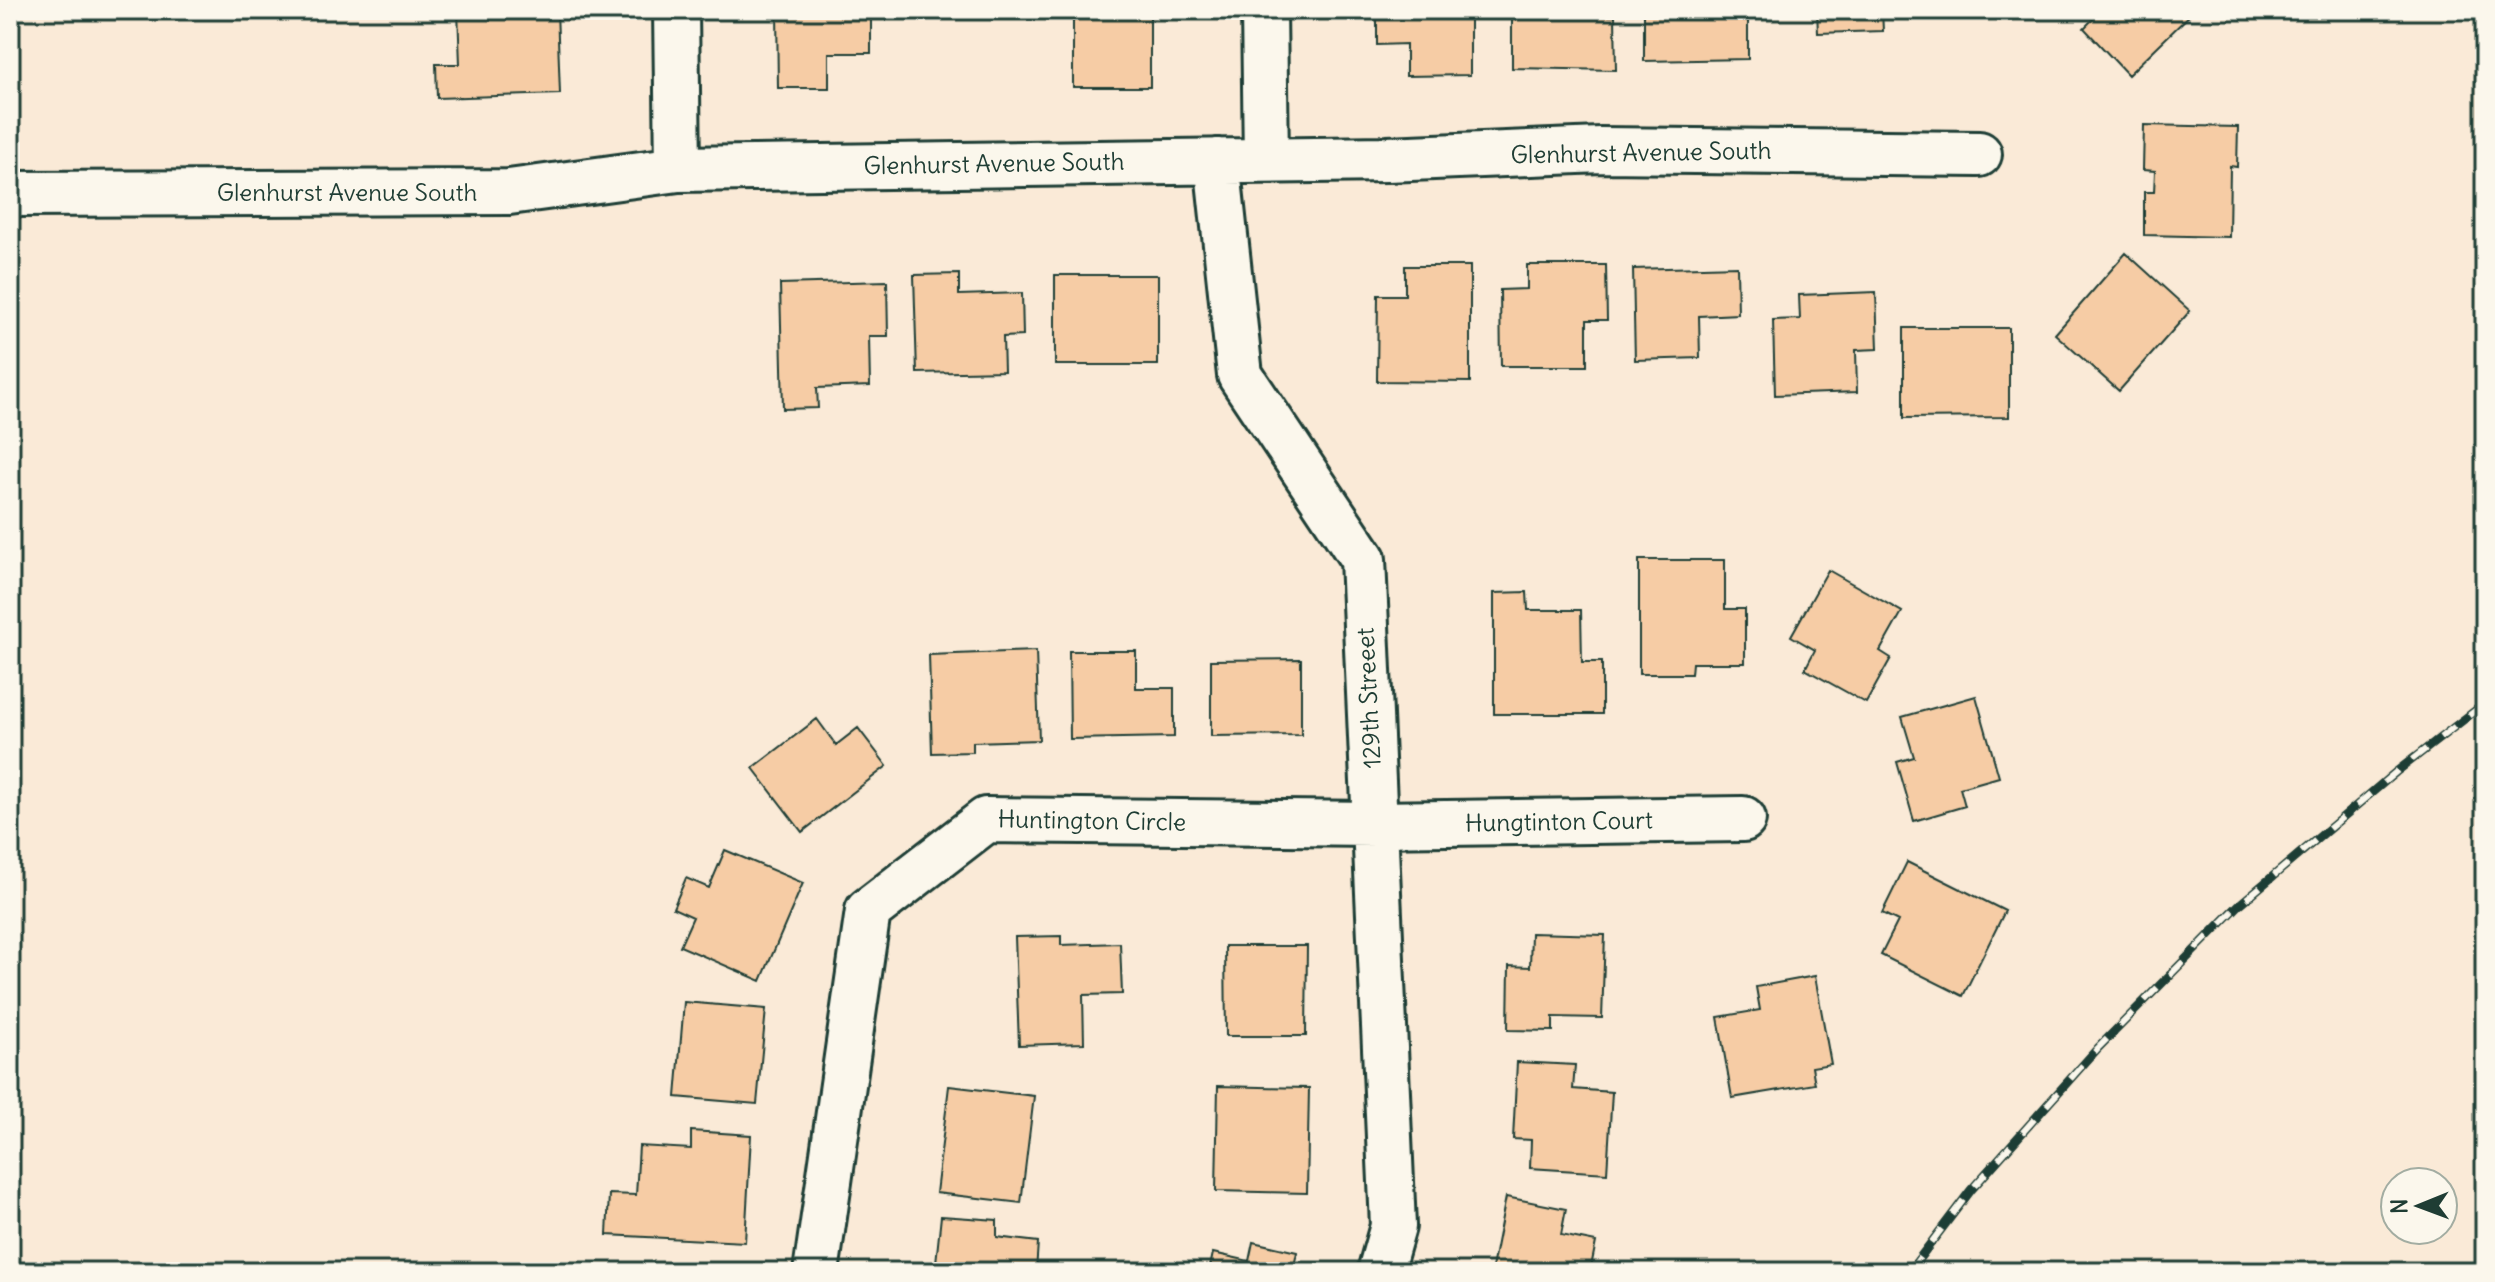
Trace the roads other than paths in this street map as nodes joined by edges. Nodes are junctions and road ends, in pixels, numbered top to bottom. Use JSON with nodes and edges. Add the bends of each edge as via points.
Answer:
{"nodes":[{"id":1,"x":676,"y":10,"type":"edge"},
{"id":2,"x":1264,"y":10,"type":"edge"},
{"id":3,"x":1979,"y":154,"type":"dead end"},
{"id":4,"x":1266,"y":160,"type":"junction"},
{"id":5,"x":1217,"y":161,"type":"junction"},
{"id":6,"x":678,"y":169,"type":"junction"},
{"id":7,"x":10,"y":194,"type":"edge"},
{"id":8,"x":1743,"y":819,"type":"dead end"},
{"id":9,"x":1375,"y":824,"type":"junction"},
{"id":10,"x":816,"y":1272,"type":"edge"},
{"id":11,"x":1380,"y":1272,"type":"edge"}],
"edges":[{"from":1,"to":6,"type":"street"},
{"from":2,"to":4,"type":"street"},
{"from":3,"to":4,"type":"street","name":"Glenhurst Avenue South","via":[[1601,150]]},
{"from":4,"to":5,"type":"street","name":"Glenhurst Avenue South"},
{"from":5,"to":6,"type":"street","name":"Glenhurst Avenue South"},
{"from":5,"to":9,"type":"street","name":"129th Streeet","via":[[1240,375],[1363,559]]},
{"from":6,"to":7,"type":"street","name":"Glenhurst Avenue South","via":[[509,192]]},
{"from":8,"to":9,"type":"street","name":"Hungtinton Court"},
{"from":9,"to":10,"type":"street","name":"Huntington Circle","via":[[986,820],[868,911]]},
{"from":9,"to":11,"type":"street","name":"129th Streeet","via":[[1393,1226]]}]}
